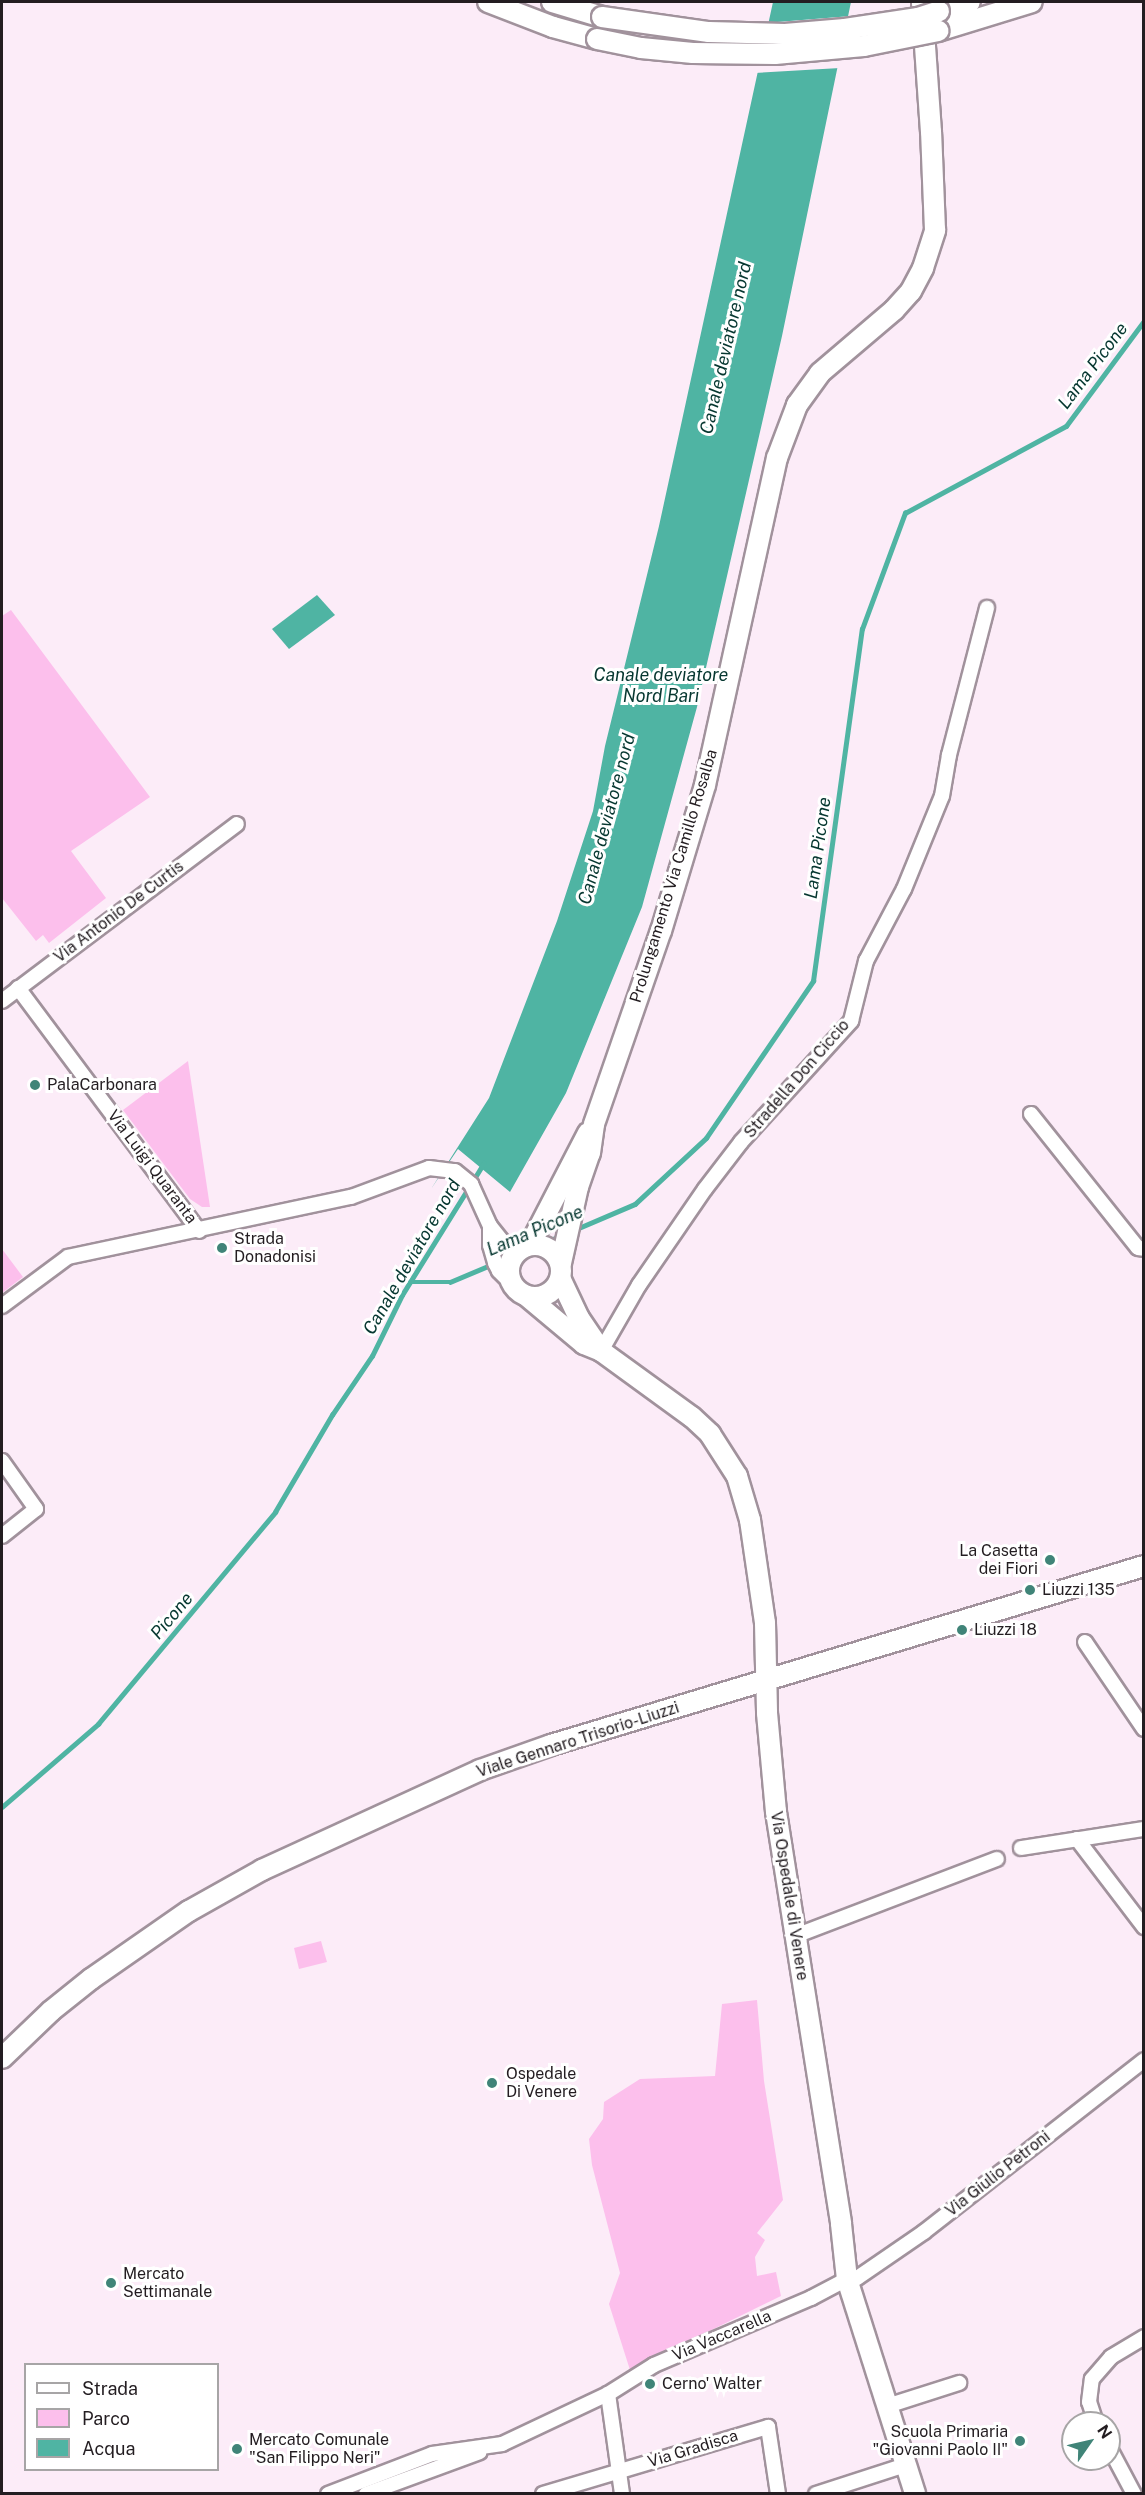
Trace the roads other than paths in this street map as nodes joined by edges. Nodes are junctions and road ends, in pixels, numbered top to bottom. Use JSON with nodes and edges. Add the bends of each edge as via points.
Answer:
{"nodes":[{"id":1,"x":488,"y":2,"type":"edge"},
{"id":2,"x":552,"y":2,"type":"edge"},
{"id":3,"x":970,"y":2,"type":"edge"},
{"id":4,"x":1032,"y":2,"type":"edge"},
{"id":5,"x":931,"y":16,"type":"edge"},
{"id":6,"x":987,"y":608,"type":"dead end"},
{"id":7,"x":237,"y":824,"type":"dead end"},
{"id":8,"x":18,"y":988,"type":"junction"},
{"id":9,"x":2,"y":1001,"type":"edge"},
{"id":10,"x":1031,"y":1114,"type":"dead end"},
{"id":11,"x":594,"y":1124,"type":"junction"},
{"id":12,"x":490,"y":1226,"type":"junction"},
{"id":13,"x":199,"y":1231,"type":"junction"},
{"id":14,"x":526,"y":1246,"type":"junction"},
{"id":15,"x":1143,"y":1249,"type":"edge"},
{"id":16,"x":561,"y":1271,"type":"junction"},
{"id":17,"x":512,"y":1284,"type":"junction"},
{"id":18,"x":528,"y":1297,"type":"junction"},
{"id":19,"x":2,"y":1306,"type":"edge"},
{"id":20,"x":601,"y":1351,"type":"junction"},
{"id":21,"x":2,"y":1461,"type":"edge"},
{"id":22,"x":2,"y":1536,"type":"edge"},
{"id":23,"x":1143,"y":1566,"type":"edge"},
{"id":24,"x":1084,"y":1642,"type":"dead end"},
{"id":25,"x":766,"y":1681,"type":"junction"},
{"id":26,"x":1143,"y":1729,"type":"edge"},
{"id":27,"x":1143,"y":1829,"type":"edge"},
{"id":28,"x":1077,"y":1839,"type":"junction"},
{"id":29,"x":1021,"y":1848,"type":"dead end"},
{"id":30,"x":997,"y":1859,"type":"dead end"},
{"id":31,"x":1143,"y":1927,"type":"edge"},
{"id":32,"x":795,"y":1936,"type":"junction"},
{"id":33,"x":2,"y":2058,"type":"edge"},
{"id":34,"x":1143,"y":2060,"type":"edge"},
{"id":35,"x":847,"y":2279,"type":"junction"},
{"id":36,"x":1143,"y":2337,"type":"edge"},
{"id":37,"x":959,"y":2384,"type":"dead end"},
{"id":38,"x":608,"y":2394,"type":"junction"},
{"id":39,"x":887,"y":2406,"type":"junction"},
{"id":40,"x":1092,"y":2411,"type":"edge"},
{"id":41,"x":502,"y":2444,"type":"junction"},
{"id":42,"x":905,"y":2465,"type":"junction"},
{"id":43,"x":1121,"y":2469,"type":"edge"},
{"id":44,"x":619,"y":2472,"type":"junction"},
{"id":45,"x":328,"y":2493,"type":"edge"},
{"id":46,"x":366,"y":2493,"type":"edge"},
{"id":47,"x":543,"y":2493,"type":"edge"},
{"id":48,"x":622,"y":2493,"type":"edge"},
{"id":49,"x":778,"y":2493,"type":"edge"},
{"id":50,"x":816,"y":2493,"type":"edge"},
{"id":51,"x":915,"y":2493,"type":"edge"},
{"id":52,"x":1134,"y":2493,"type":"edge"}],
"edges":[{"from":1,"to":5,"type":"street","bridge":true,"via":[[552,27],[597,39],[693,53],[815,52]]},
{"from":2,"to":5,"type":"street","bridge":true,"via":[[602,17],[655,26],[749,34],[835,30]]},
{"from":3,"to":5,"type":"street"},
{"from":4,"to":5,"type":"street","via":[[972,22]]},
{"from":5,"to":11,"type":"street","name":"Prolungamento Via Camillo Rosalba","via":[[935,230],[911,291],[820,372],[797,405],[777,458],[705,785],[661,931]]},
{"from":6,"to":20,"type":"street","name":"Stradella Don Ciccio","via":[[942,796],[904,889],[866,961],[851,1021],[741,1142],[705,1189],[656,1259]]},
{"from":7,"to":8,"type":"street","name":"Via Antonio De Curtis"},
{"from":8,"to":9,"type":"street","name":"Via Antonio De Curtis"},
{"from":8,"to":13,"type":"street","name":"Via Luigi Quaranta"},
{"from":10,"to":15,"type":"street","via":[[1138,1248]]},
{"from":11,"to":14,"type":"street","name":"Prolungamento Via Camillo Rosalba"},
{"from":11,"to":16,"type":"street","name":"Prolungamento Via Camillo Rosalba"},
{"from":12,"to":13,"type":"street","via":[[471,1184],[455,1171],[437,1168],[418,1171],[351,1197]]},
{"from":12,"to":14,"type":"street","via":[[512,1248]]},
{"from":12,"to":17,"type":"street","via":[[495,1263]]},
{"from":13,"to":19,"type":"street","via":[[64,1258]]},
{"from":14,"to":16,"type":"street","via":[[548,1248]]},
{"from":14,"to":17,"type":"street","via":[[509,1264]]},
{"from":16,"to":18,"type":"street","via":[[548,1295]]},
{"from":16,"to":20,"type":"street","name":"Via Ospedale di Venere","via":[[579,1318]]},
{"from":17,"to":18,"type":"street"},
{"from":18,"to":20,"type":"street","name":"Via Ospedale di Venere","via":[[584,1344]]},
{"from":20,"to":25,"type":"street","name":"Via Ospedale di Venere","via":[[692,1417],[710,1434],[737,1476],[750,1520],[765,1623]]},
{"from":21,"to":22,"type":"street","via":[[36,1509]]},
{"from":23,"to":25,"type":"street","name":"Viale Gennaro Trisorio-Liuzzi"},
{"from":24,"to":26,"type":"street"},
{"from":25,"to":32,"type":"street","name":"Via Ospedale di Venere","via":[[776,1812]]},
{"from":25,"to":33,"type":"street","name":"Viale Gennaro Trisorio-Liuzzi","via":[[480,1770],[262,1870],[189,1911],[91,1979]]},
{"from":27,"to":28,"type":"street"},
{"from":28,"to":29,"type":"street"},
{"from":28,"to":31,"type":"street"},
{"from":30,"to":32,"type":"street"},
{"from":32,"to":35,"type":"street","name":"Via Ospedale di Venere"},
{"from":34,"to":35,"type":"street","name":"Via Giulio Petroni","via":[[924,2232],[857,2278]]},
{"from":35,"to":38,"type":"street","name":"Via Vaccarella","via":[[654,2365]]},
{"from":35,"to":39,"type":"street","name":"Via Ospedale di Venere"},
{"from":36,"to":40,"type":"street","via":[[1111,2357],[1092,2379]]},
{"from":37,"to":39,"type":"street"},
{"from":38,"to":41,"type":"street","name":"Via Vaccarella"},
{"from":38,"to":44,"type":"street"},
{"from":39,"to":42,"type":"street","name":"Via Ospedale di Venere"},
{"from":41,"to":45,"type":"street","name":"Via Vaccarella","via":[[432,2454]]},
{"from":41,"to":46,"type":"street","name":"Via Vaccarella"},
{"from":42,"to":50,"type":"street"},
{"from":42,"to":51,"type":"street","name":"Via Ospedale di Venere"},
{"from":43,"to":52,"type":"street"},
{"from":44,"to":47,"type":"street","name":"Via Gradisca"},
{"from":44,"to":48,"type":"street"},
{"from":44,"to":49,"type":"street","name":"Via Gradisca","via":[[768,2427]]}]}
